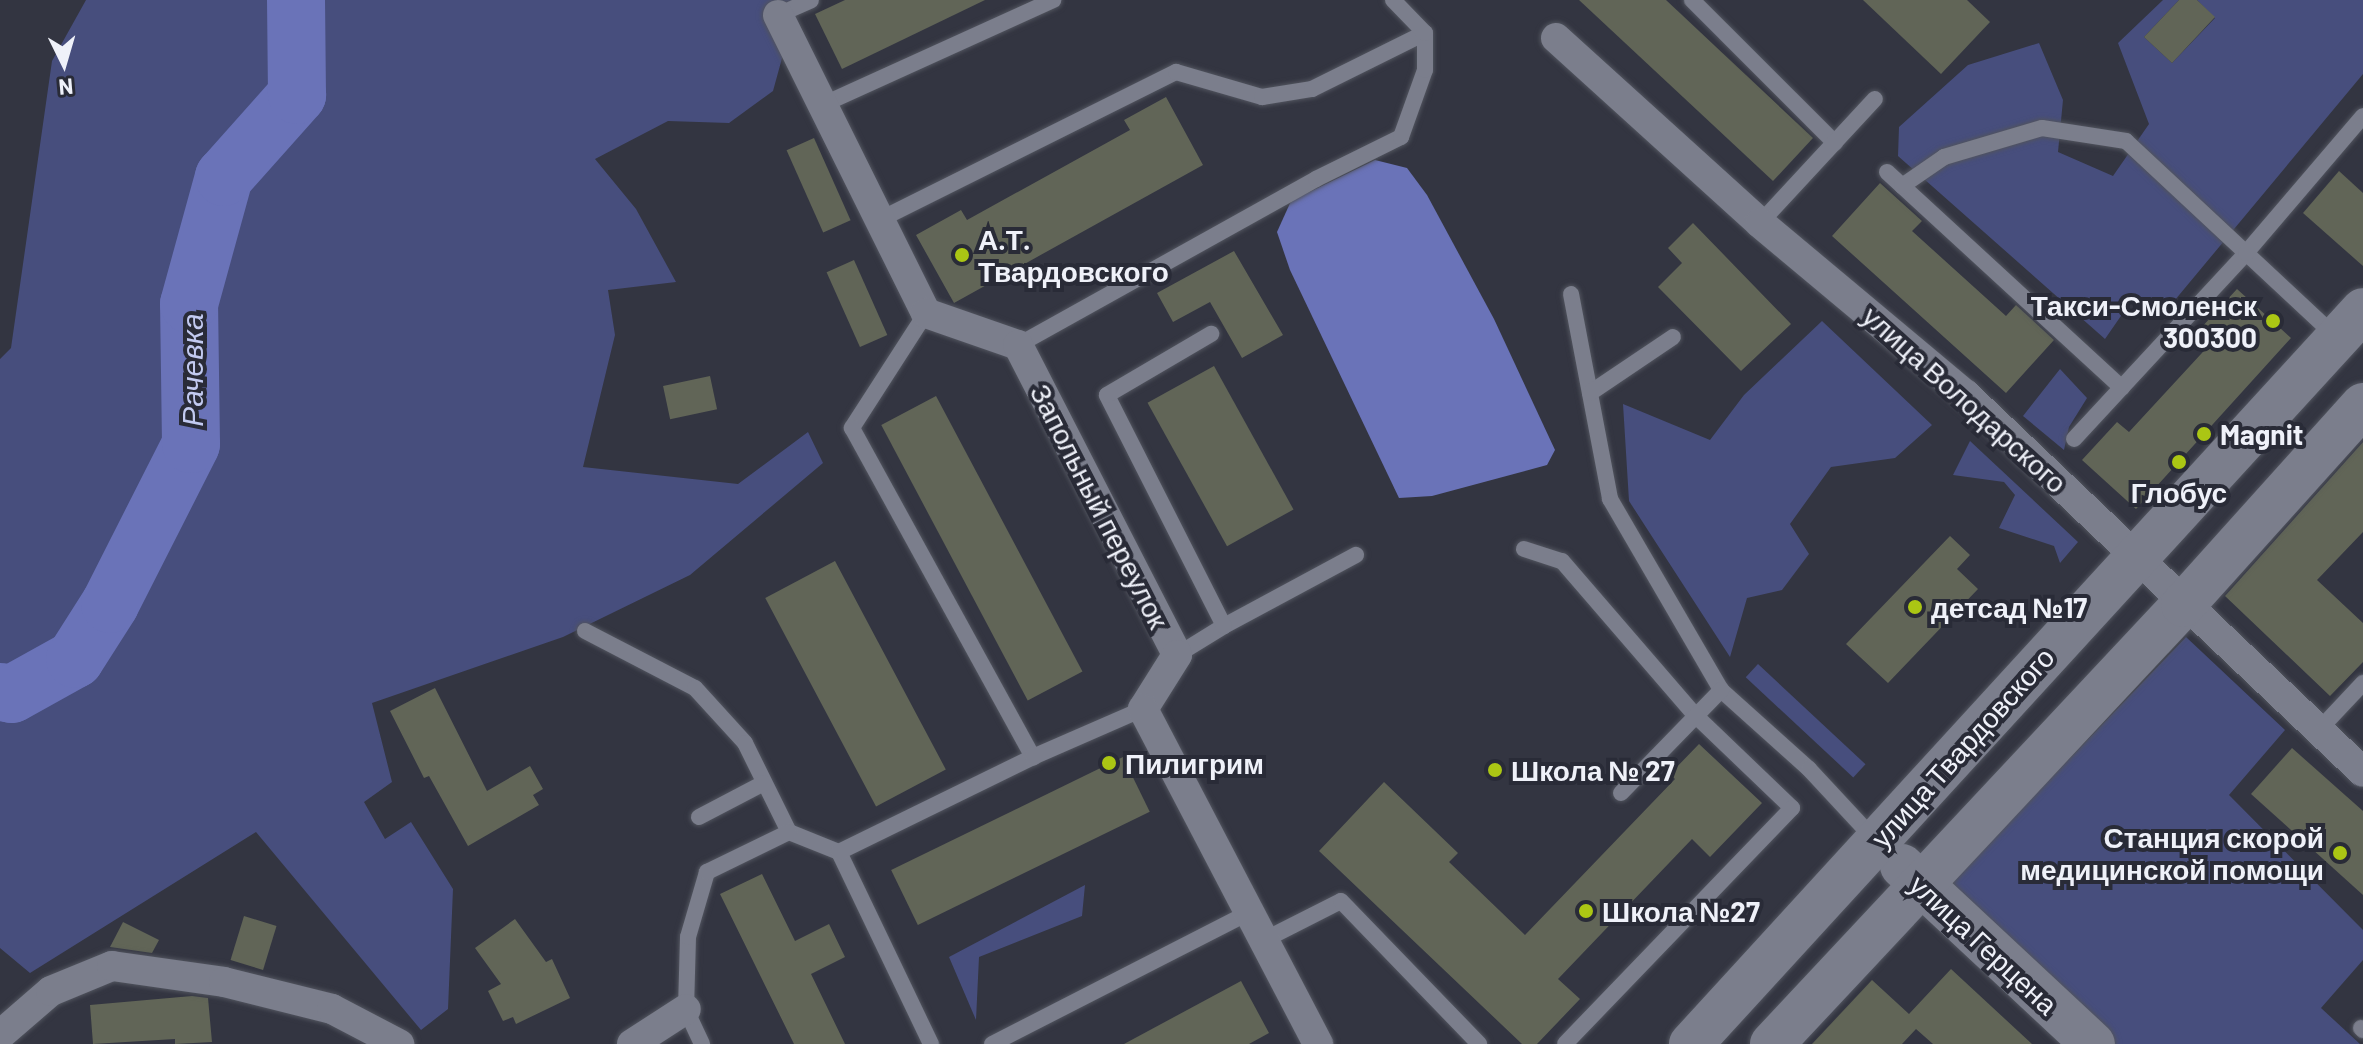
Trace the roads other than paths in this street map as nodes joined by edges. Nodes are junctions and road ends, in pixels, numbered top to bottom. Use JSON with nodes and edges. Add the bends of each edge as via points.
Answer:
{"nodes":[{"id":1,"x":811,"y":0,"type":"edge"},
{"id":2,"x":1393,"y":0,"type":"edge"},
{"id":3,"x":1692,"y":0,"type":"edge"},
{"id":4,"x":1044,"y":2,"type":"edge"},
{"id":5,"x":778,"y":15,"type":"joint"},
{"id":6,"x":1425,"y":33,"type":"junction"},
{"id":7,"x":1556,"y":38,"type":"dead end"},
{"id":8,"x":1875,"y":99,"type":"dead end"},
{"id":9,"x":822,"y":105,"type":"junction"},
{"id":10,"x":2363,"y":116,"type":"edge"},
{"id":11,"x":1835,"y":143,"type":"junction"},
{"id":12,"x":1887,"y":172,"type":"dead end"},
{"id":13,"x":1902,"y":186,"type":"junction"},
{"id":14,"x":879,"y":220,"type":"junction"},
{"id":15,"x":1760,"y":223,"type":"junction"},
{"id":16,"x":2246,"y":253,"type":"junction"},
{"id":17,"x":1571,"y":294,"type":"dead end"},
{"id":18,"x":926,"y":313,"type":"junction"},
{"id":19,"x":2350,"y":324,"type":"edge"},
{"id":20,"x":1211,"y":334,"type":"dead end"},
{"id":21,"x":1673,"y":337,"type":"dead end"},
{"id":22,"x":1018,"y":345,"type":"junction"},
{"id":23,"x":2122,"y":388,"type":"junction"},
{"id":24,"x":1590,"y":393,"type":"junction"},
{"id":25,"x":2363,"y":405,"type":"edge"},
{"id":26,"x":2074,"y":439,"type":"dead end"},
{"id":27,"x":1524,"y":549,"type":"dead end"},
{"id":28,"x":1356,"y":555,"type":"dead end"},
{"id":29,"x":2137,"y":555,"type":"junction"},
{"id":30,"x":2183,"y":605,"type":"junction"},
{"id":31,"x":1224,"y":626,"type":"junction"},
{"id":32,"x":585,"y":631,"type":"dead end"},
{"id":33,"x":1177,"y":655,"type":"junction"},
{"id":34,"x":2363,"y":683,"type":"edge"},
{"id":35,"x":1721,"y":690,"type":"junction"},
{"id":36,"x":1143,"y":709,"type":"junction"},
{"id":37,"x":1696,"y":716,"type":"junction"},
{"id":38,"x":2318,"y":731,"type":"junction"},
{"id":39,"x":1033,"y":757,"type":"junction"},
{"id":40,"x":2363,"y":772,"type":"edge"},
{"id":41,"x":764,"y":783,"type":"junction"},
{"id":42,"x":1621,"y":793,"type":"dead end"},
{"id":43,"x":699,"y":817,"type":"dead end"},
{"id":44,"x":789,"y":832,"type":"junction"},
{"id":45,"x":1877,"y":842,"type":"junction"},
{"id":46,"x":839,"y":852,"type":"junction"},
{"id":47,"x":1920,"y":885,"type":"junction"},
{"id":48,"x":1250,"y":912,"type":"junction"},
{"id":49,"x":1264,"y":940,"type":"junction"},
{"id":50,"x":686,"y":1009,"type":"junction"},
{"id":51,"x":0,"y":1035,"type":"edge"},
{"id":52,"x":399,"y":1044,"type":"edge"},
{"id":53,"x":632,"y":1044,"type":"edge"},
{"id":54,"x":702,"y":1044,"type":"edge"},
{"id":55,"x":931,"y":1044,"type":"edge"},
{"id":56,"x":992,"y":1044,"type":"edge"},
{"id":57,"x":1318,"y":1044,"type":"edge"},
{"id":58,"x":1479,"y":1044,"type":"edge"},
{"id":59,"x":1565,"y":1044,"type":"edge"},
{"id":60,"x":1691,"y":1044,"type":"edge"},
{"id":61,"x":1772,"y":1044,"type":"edge"},
{"id":62,"x":2093,"y":1044,"type":"edge"}],
"edges":[{"from":1,"to":5,"type":"lane"},
{"from":2,"to":6,"type":"lane"},
{"from":3,"to":11,"type":"lane"},
{"from":4,"to":9,"type":"lane"},
{"from":5,"to":9,"type":"street"},
{"from":6,"to":14,"type":"lane","via":[[1312,89],[1262,97],[1176,72]]},
{"from":6,"to":22,"type":"lane","via":[[1425,70],[1401,137]]},
{"from":7,"to":15,"type":"street","name":"улица Володарского"},
{"from":8,"to":11,"type":"lane"},
{"from":9,"to":14,"type":"street"},
{"from":10,"to":16,"type":"lane"},
{"from":11,"to":15,"type":"lane"},
{"from":12,"to":13,"type":"lane"},
{"from":13,"to":16,"type":"lane","via":[[1944,157],[2042,128],[2126,141]]},
{"from":13,"to":23,"type":"lane"},
{"from":14,"to":18,"type":"street"},
{"from":15,"to":29,"type":"street","name":"улица Володарского","via":[[1966,395]]},
{"from":16,"to":19,"type":"lane"},
{"from":16,"to":23,"type":"lane"},
{"from":17,"to":24,"type":"lane"},
{"from":18,"to":22,"type":"street"},
{"from":18,"to":39,"type":"lane","via":[[852,428]]},
{"from":19,"to":29,"type":"street","name":"улица Твардовского"},
{"from":20,"to":31,"type":"lane","via":[[1107,395]]},
{"from":21,"to":24,"type":"lane"},
{"from":22,"to":33,"type":"street","name":"Запольный переулок"},
{"from":23,"to":26,"type":"lane"},
{"from":24,"to":35,"type":"lane","via":[[1610,499]]},
{"from":25,"to":30,"type":"street"},
{"from":27,"to":37,"type":"lane","via":[[1562,561]]},
{"from":28,"to":31,"type":"lane"},
{"from":29,"to":30,"type":"street","name":"улица Володарского"},
{"from":29,"to":45,"type":"street","name":"улица Твардовского"},
{"from":30,"to":38,"type":"street","name":"улица Володарского"},
{"from":30,"to":47,"type":"street"},
{"from":31,"to":33,"type":"lane"},
{"from":32,"to":41,"type":"lane","via":[[695,688],[745,743]]},
{"from":33,"to":36,"type":"street","name":"Запольный переулок"},
{"from":34,"to":38,"type":"lane"},
{"from":35,"to":37,"type":"lane"},
{"from":35,"to":45,"type":"lane","via":[[1809,769]]},
{"from":36,"to":39,"type":"lane"},
{"from":36,"to":48,"type":"street"},
{"from":37,"to":42,"type":"lane"},
{"from":37,"to":59,"type":"lane","via":[[1792,808]]},
{"from":38,"to":40,"type":"street","name":"улица Володарского"},
{"from":39,"to":46,"type":"lane"},
{"from":41,"to":43,"type":"lane"},
{"from":41,"to":44,"type":"lane"},
{"from":44,"to":46,"type":"lane"},
{"from":44,"to":50,"type":"lane","via":[[707,872],[688,937]]},
{"from":45,"to":47,"type":"street","name":"улица Герцена"},
{"from":45,"to":60,"type":"street","name":"улица Твардовского"},
{"from":46,"to":55,"type":"lane"},
{"from":47,"to":61,"type":"street"},
{"from":47,"to":62,"type":"street","name":"улица Герцена"},
{"from":48,"to":49,"type":"street"},
{"from":48,"to":56,"type":"lane"},
{"from":49,"to":57,"type":"street"},
{"from":49,"to":58,"type":"lane","via":[[1341,901]]},
{"from":50,"to":53,"type":"street"},
{"from":50,"to":54,"type":"lane"},
{"from":51,"to":52,"type":"street","via":[[51,991],[112,966],[224,982],[332,1009]]}]}
